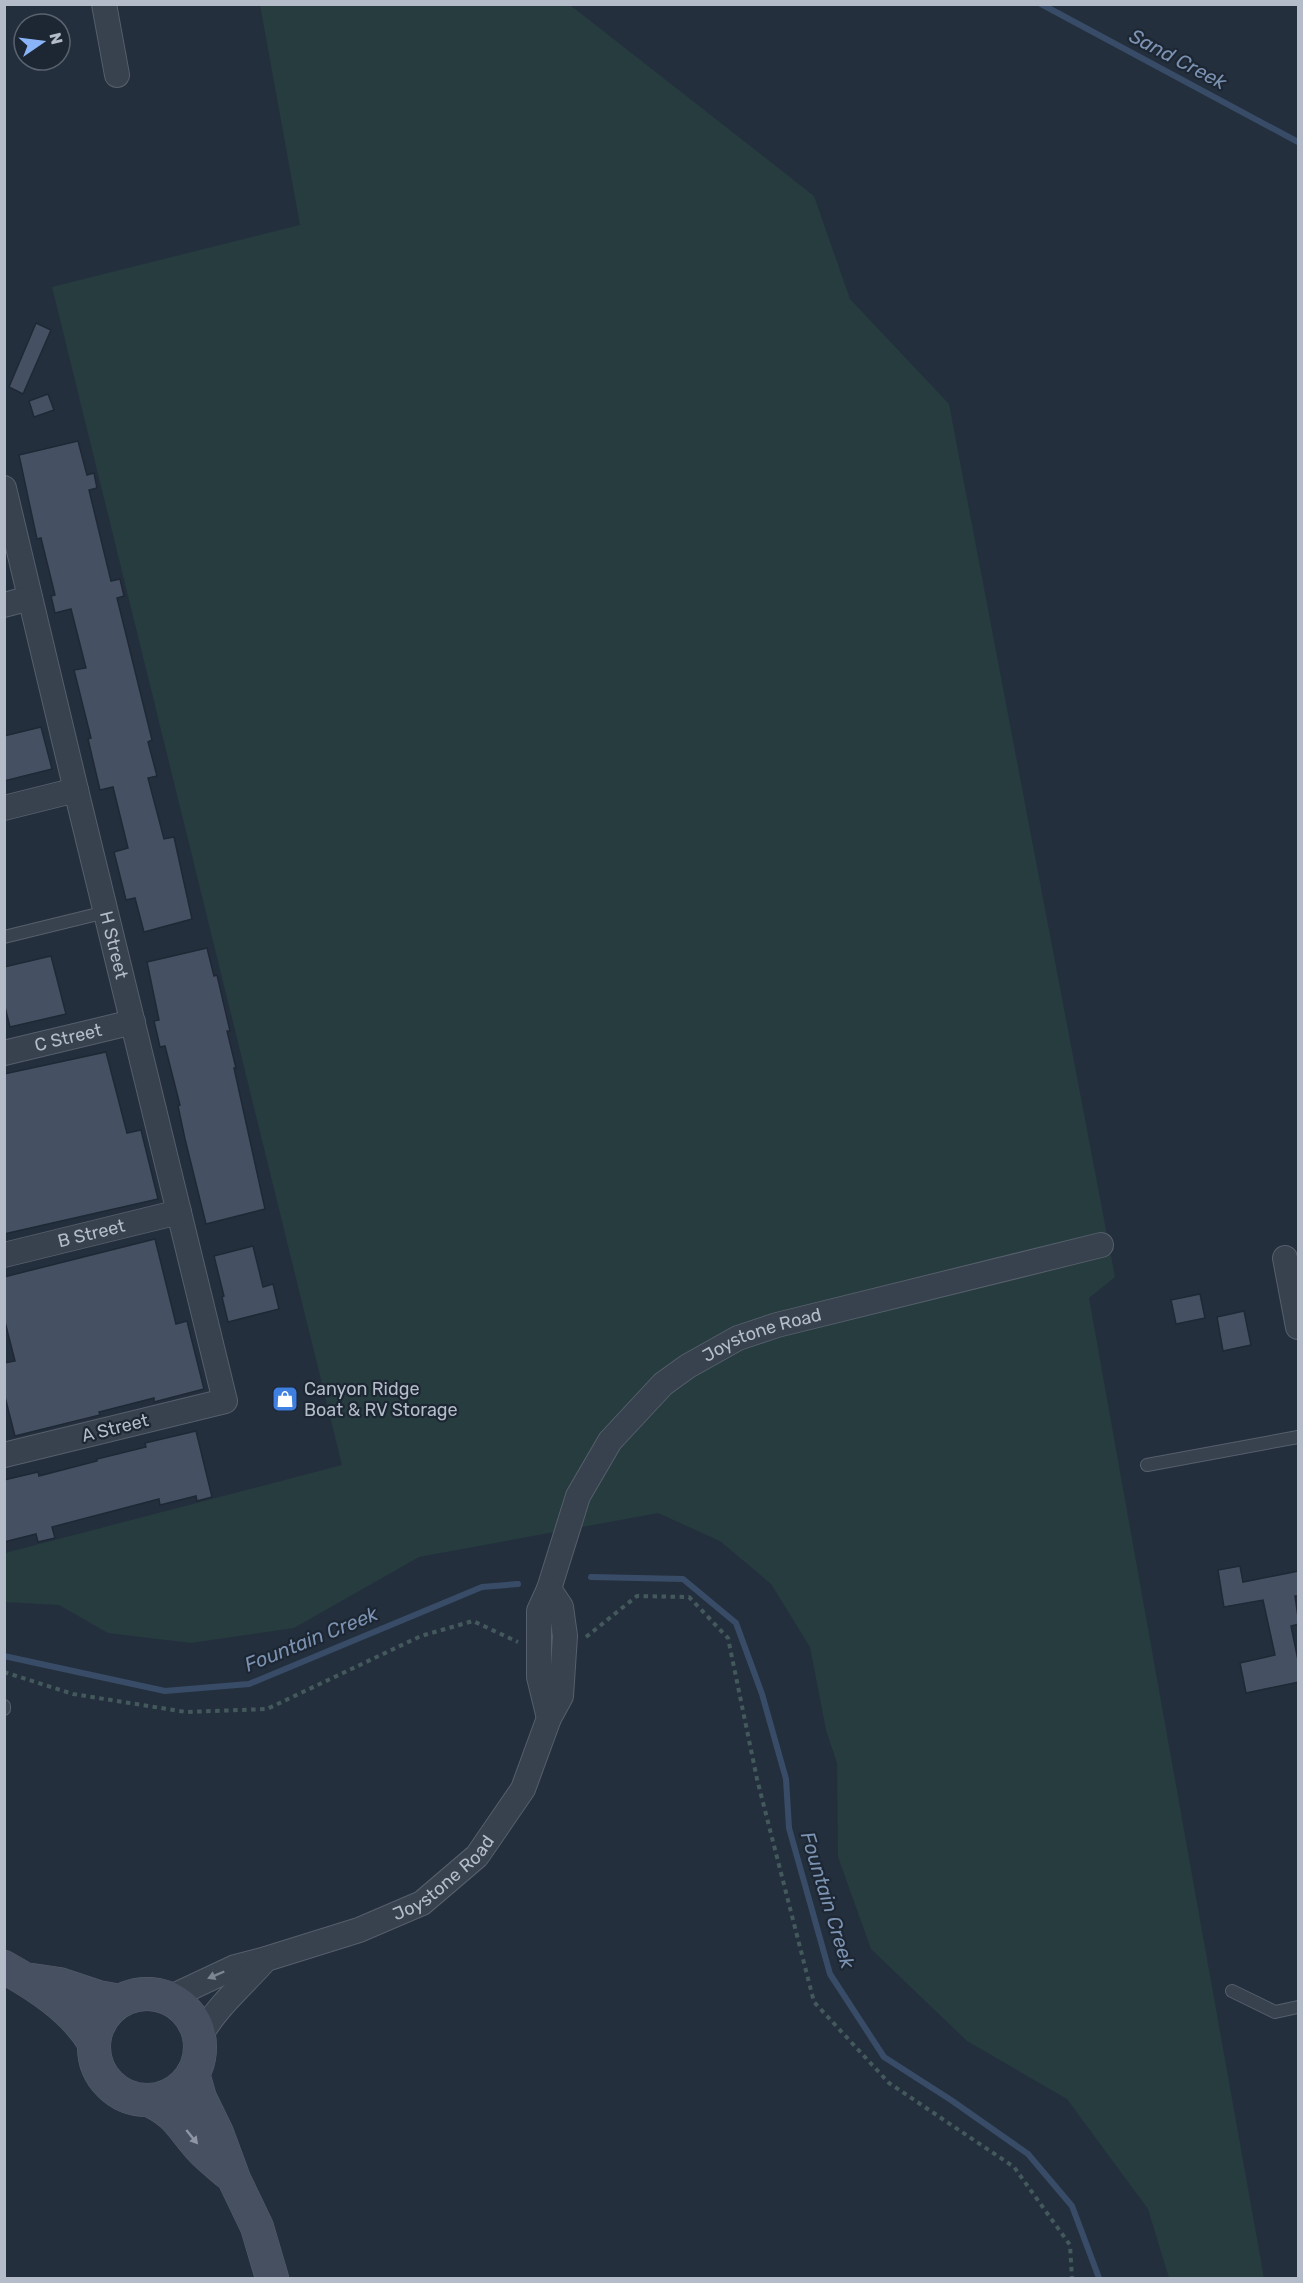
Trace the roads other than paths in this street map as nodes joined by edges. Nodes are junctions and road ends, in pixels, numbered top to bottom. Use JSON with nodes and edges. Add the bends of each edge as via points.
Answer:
{"nodes":[{"id":1,"x":104,"y":4,"type":"edge"},
{"id":2,"x":117,"y":75,"type":"dead end"},
{"id":3,"x":4,"y":488,"type":"edge"},
{"id":4,"x":30,"y":598,"type":"junction"},
{"id":5,"x":4,"y":605,"type":"edge"},
{"id":6,"x":76,"y":790,"type":"junction"},
{"id":7,"x":4,"y":808,"type":"edge"},
{"id":8,"x":106,"y":912,"type":"junction"},
{"id":9,"x":4,"y":937,"type":"edge"},
{"id":10,"x":133,"y":1022,"type":"junction"},
{"id":11,"x":4,"y":1053,"type":"edge"},
{"id":12,"x":179,"y":1212,"type":"junction"},
{"id":13,"x":1101,"y":1245,"type":"dead end"},
{"id":14,"x":4,"y":1255,"type":"edge"},
{"id":15,"x":1286,"y":1258,"type":"dead end"},
{"id":16,"x":1299,"y":1327,"type":"edge"},
{"id":17,"x":225,"y":1401,"type":"joint"},
{"id":18,"x":1299,"y":1437,"type":"edge"},
{"id":19,"x":4,"y":1455,"type":"edge"},
{"id":20,"x":1147,"y":1465,"type":"dead end"},
{"id":21,"x":266,"y":1959,"type":"junction"},
{"id":22,"x":12,"y":1975,"type":"edge"},
{"id":23,"x":1232,"y":1991,"type":"dead end"},
{"id":24,"x":169,"y":1998,"type":"junction"},
{"id":25,"x":120,"y":2001,"type":"junction"},
{"id":26,"x":1299,"y":2007,"type":"edge"},
{"id":27,"x":199,"y":2038,"type":"junction"},
{"id":28,"x":94,"y":2043,"type":"junction"},
{"id":29,"x":193,"y":2073,"type":"junction"},
{"id":30,"x":149,"y":2100,"type":"junction"},
{"id":31,"x":234,"y":2179,"type":"junction"},
{"id":32,"x":272,"y":2278,"type":"edge"}],
"edges":[{"from":1,"to":2,"type":"street"},
{"from":3,"to":4,"type":"street","name":"H Street"},
{"from":4,"to":5,"type":"street"},
{"from":4,"to":6,"type":"street","name":"H Street"},
{"from":6,"to":7,"type":"street"},
{"from":6,"to":8,"type":"street","name":"H Street"},
{"from":8,"to":9,"type":"lane"},
{"from":8,"to":10,"type":"street","name":"H Street"},
{"from":10,"to":11,"type":"street","name":"C Street"},
{"from":10,"to":12,"type":"street","name":"H Street"},
{"from":12,"to":14,"type":"street","name":"B Street"},
{"from":12,"to":17,"type":"street","name":"H Street"},
{"from":13,"to":21,"type":"street","name":"Joystone Road","via":[[777,1325],[738,1338],[663,1384],[610,1441],[578,1496],[539,1611],[539,1677],[549,1718],[523,1789],[477,1856],[422,1903],[359,1930]]},
{"from":15,"to":16,"type":"street"},
{"from":17,"to":19,"type":"street","name":"A Street"},
{"from":18,"to":20,"type":"lane"},
{"from":21,"to":24,"type":"street","name":"Joystone Road","one_way":true,"via":[[235,1966]]},
{"from":21,"to":27,"type":"street","via":[[215,2012]]},
{"from":22,"to":25,"type":"main road"},
{"from":22,"to":28,"type":"main road","via":[[81,2023]]},
{"from":23,"to":26,"type":"lane","via":[[1275,2012]]},
{"from":24,"to":25,"type":"main road","via":[[149,1993]]},
{"from":24,"to":27,"type":"main road","via":[[189,2015]]},
{"from":25,"to":28,"type":"main road","via":[[99,2023]]},
{"from":27,"to":29,"type":"main road","via":[[199,2056]]},
{"from":28,"to":30,"type":"main road","via":[[100,2071],[112,2087],[129,2097]]},
{"from":29,"to":30,"type":"main road","via":[[174,2092]]},
{"from":29,"to":31,"type":"main road"},
{"from":30,"to":31,"type":"main road","one_way":true,"via":[[176,2117],[203,2151]]},
{"from":31,"to":32,"type":"main road","via":[[257,2227]]}]}
